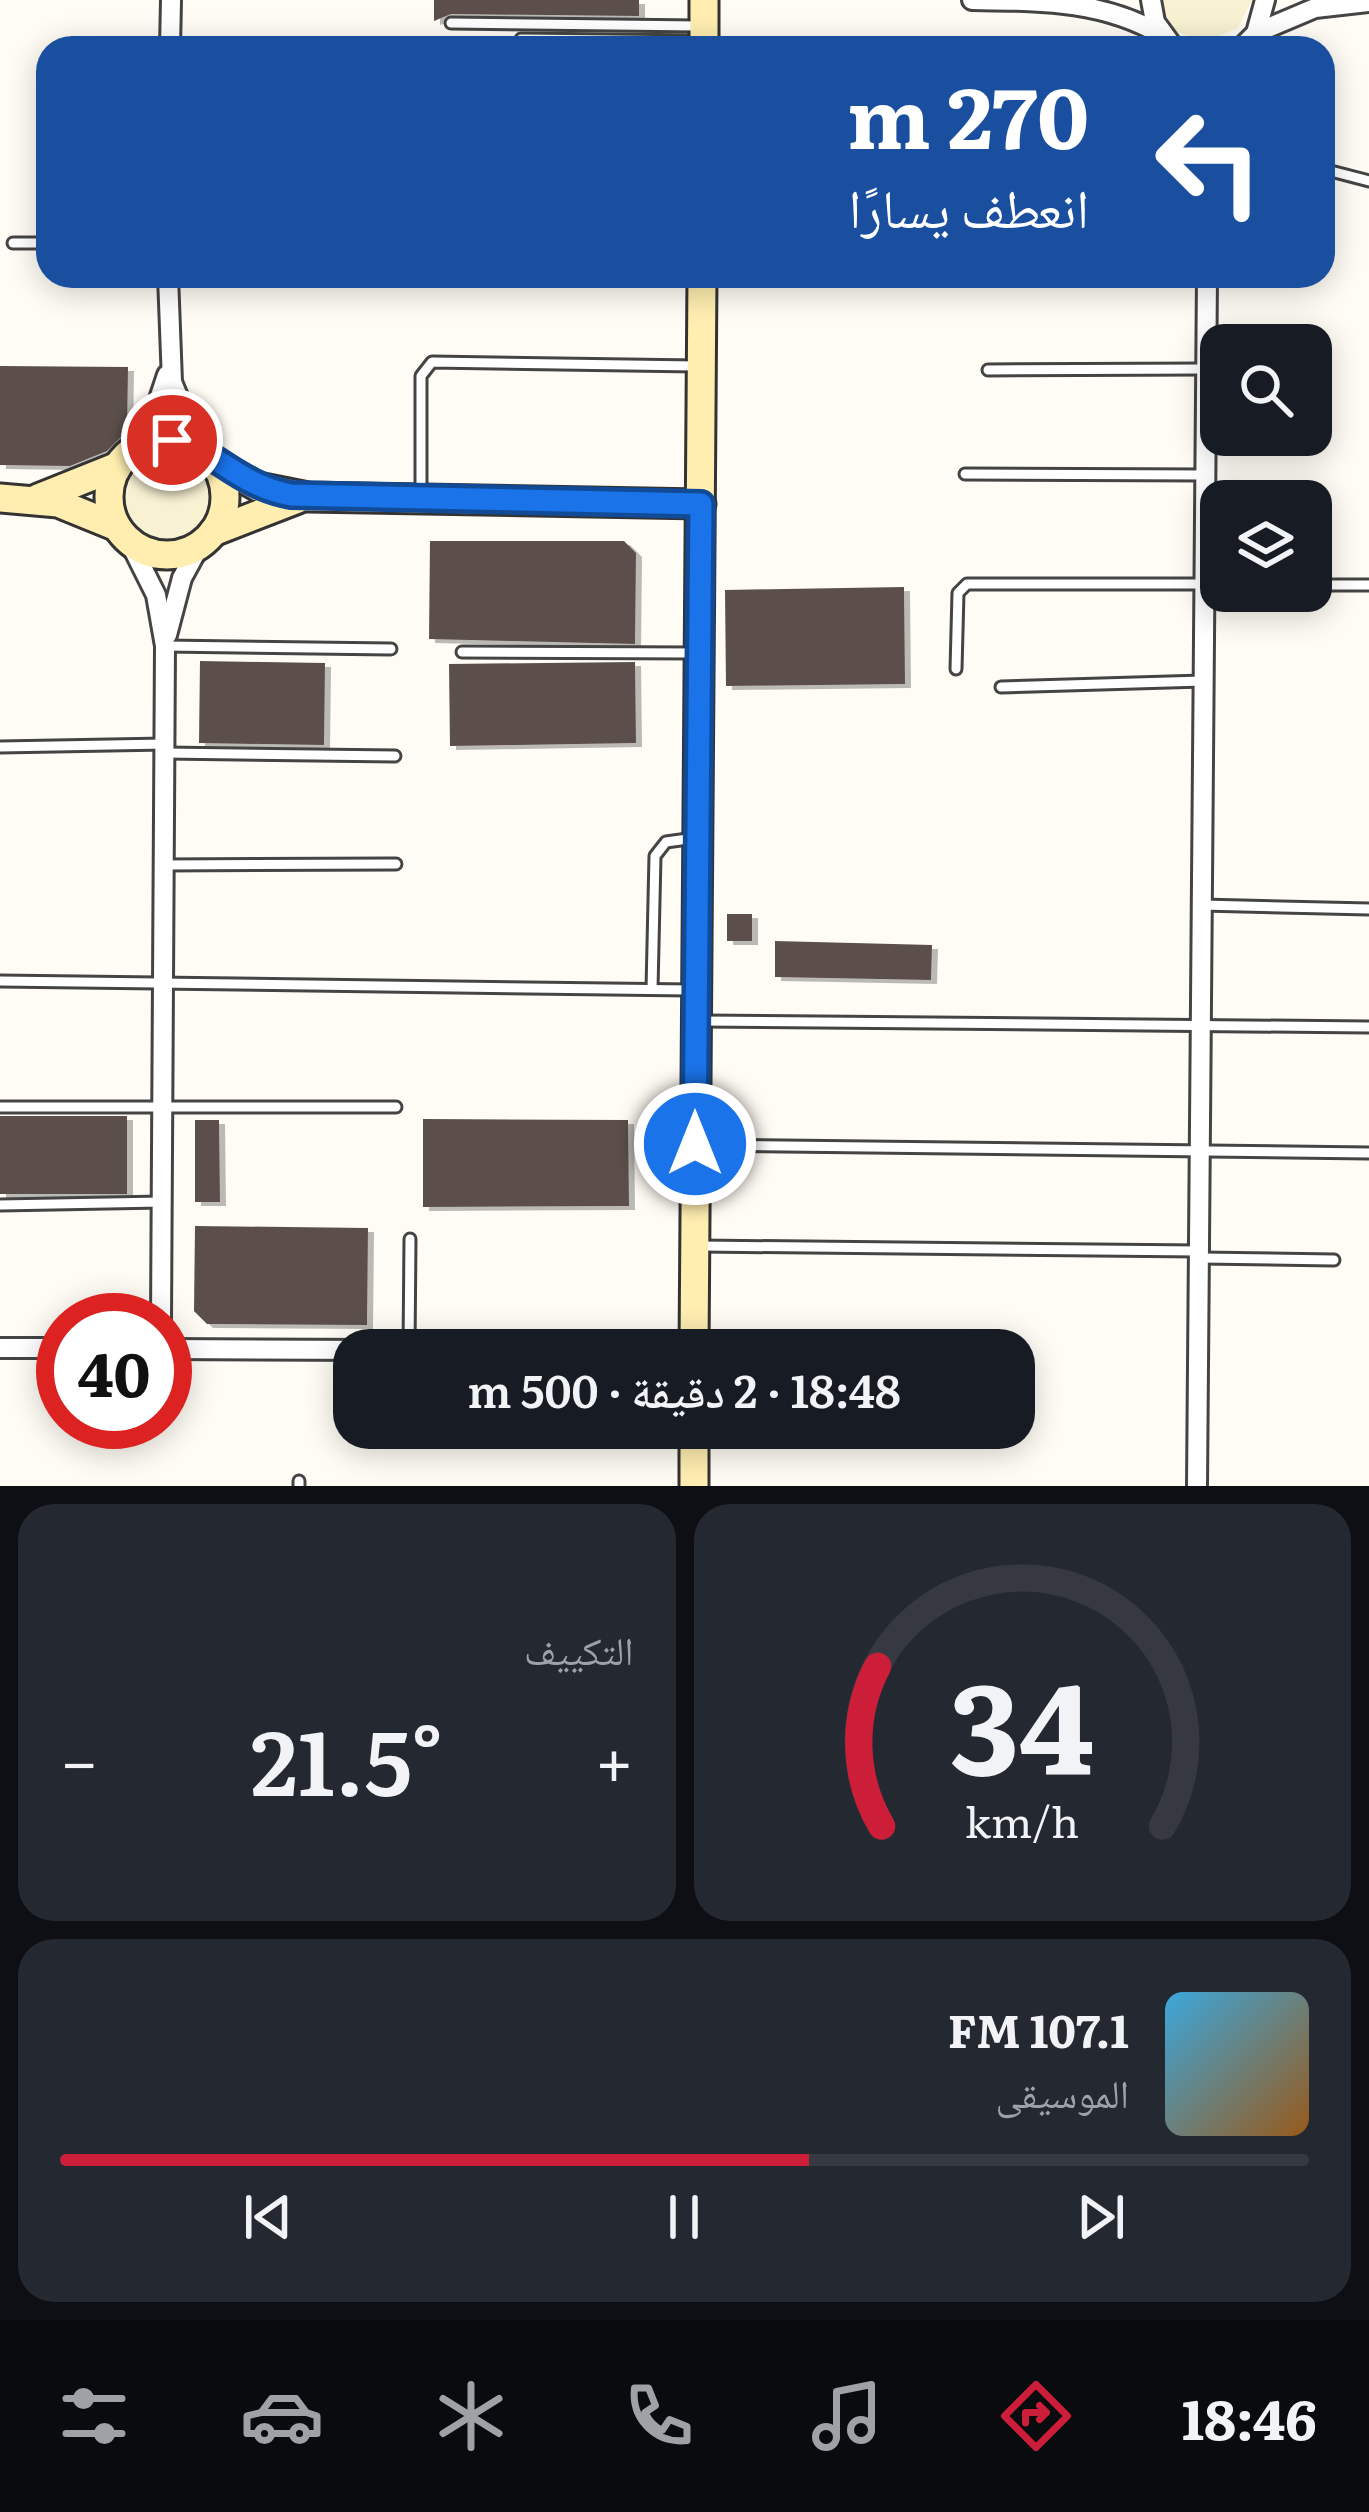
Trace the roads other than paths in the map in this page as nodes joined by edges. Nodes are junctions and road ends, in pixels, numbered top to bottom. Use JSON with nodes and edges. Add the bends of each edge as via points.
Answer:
{"nodes":[{"id":1,"x":171,"y":0,"type":"edge"},
{"id":2,"x":972,"y":0,"type":"edge"},
{"id":3,"x":1151,"y":0,"type":"edge"},
{"id":4,"x":1265,"y":0,"type":"edge"},
{"id":5,"x":1347,"y":0,"type":"edge"},
{"id":6,"x":1074,"y":1,"type":"edge"},
{"id":7,"x":1364,"y":1,"type":"edge"},
{"id":8,"x":451,"y":23,"type":"dead end"},
{"id":9,"x":704,"y":29,"type":"edge"},
{"id":10,"x":170,"y":36,"type":"edge"},
{"id":11,"x":576,"y":36,"type":"edge"},
{"id":12,"x":1158,"y":36,"type":"edge"},
{"id":13,"x":1166,"y":36,"type":"edge"},
{"id":14,"x":1249,"y":36,"type":"edge"},
{"id":15,"x":1261,"y":36,"type":"edge"},
{"id":16,"x":1335,"y":172,"type":"edge"},
{"id":17,"x":1369,"y":181,"type":"edge"},
{"id":18,"x":13,"y":243,"type":"dead end"},
{"id":19,"x":36,"y":243,"type":"edge"},
{"id":20,"x":168,"y":288,"type":"edge"},
{"id":21,"x":702,"y":288,"type":"edge"},
{"id":22,"x":1207,"y":288,"type":"edge"},
{"id":23,"x":1206,"y":324,"type":"edge"},
{"id":24,"x":170,"y":364,"type":"junction"},
{"id":25,"x":702,"y":366,"type":"junction"},
{"id":26,"x":1200,"y":369,"type":"edge"},
{"id":27,"x":988,"y":370,"type":"dead end"},
{"id":28,"x":207,"y":456,"type":"junction"},
{"id":29,"x":1205,"y":456,"type":"edge"},
{"id":30,"x":124,"y":459,"type":"junction"},
{"id":31,"x":964,"y":474,"type":"dead end"},
{"id":32,"x":1205,"y":475,"type":"junction"},
{"id":33,"x":1205,"y":480,"type":"edge"},
{"id":34,"x":308,"y":497,"type":"junction"},
{"id":35,"x":0,"y":498,"type":"edge"},
{"id":36,"x":38,"y":498,"type":"junction"},
{"id":37,"x":421,"y":499,"type":"junction"},
{"id":38,"x":701,"y":504,"type":"junction"},
{"id":39,"x":123,"y":534,"type":"junction"},
{"id":40,"x":206,"y":539,"type":"junction"},
{"id":41,"x":1200,"y":584,"type":"edge"},
{"id":42,"x":1332,"y":585,"type":"edge"},
{"id":43,"x":1369,"y":585,"type":"edge"},
{"id":44,"x":1210,"y":612,"type":"edge"},
{"id":45,"x":165,"y":646,"type":"junction"},
{"id":46,"x":392,"y":649,"type":"dead end"},
{"id":47,"x":462,"y":652,"type":"dead end"},
{"id":48,"x":699,"y":653,"type":"junction"},
{"id":49,"x":956,"y":669,"type":"dead end"},
{"id":50,"x":1203,"y":681,"type":"junction"},
{"id":51,"x":1000,"y":687,"type":"dead end"},
{"id":52,"x":0,"y":747,"type":"edge"},
{"id":53,"x":165,"y":748,"type":"junction"},
{"id":54,"x":395,"y":756,"type":"dead end"},
{"id":55,"x":697,"y":838,"type":"junction"},
{"id":56,"x":396,"y":864,"type":"dead end"},
{"id":57,"x":164,"y":865,"type":"junction"},
{"id":58,"x":1202,"y":905,"type":"junction"},
{"id":59,"x":1369,"y":909,"type":"edge"},
{"id":60,"x":0,"y":981,"type":"edge"},
{"id":61,"x":164,"y":982,"type":"junction"},
{"id":62,"x":652,"y":989,"type":"junction"},
{"id":63,"x":696,"y":990,"type":"junction"},
{"id":64,"x":696,"y":1021,"type":"junction"},
{"id":65,"x":1201,"y":1026,"type":"junction"},
{"id":66,"x":1369,"y":1027,"type":"edge"},
{"id":67,"x":0,"y":1107,"type":"edge"},
{"id":68,"x":163,"y":1107,"type":"junction"},
{"id":69,"x":396,"y":1107,"type":"dead end"},
{"id":70,"x":695,"y":1144,"type":"junction"},
{"id":71,"x":1200,"y":1153,"type":"junction"},
{"id":72,"x":1369,"y":1153,"type":"edge"},
{"id":73,"x":162,"y":1202,"type":"junction"},
{"id":74,"x":0,"y":1205,"type":"edge"},
{"id":75,"x":410,"y":1239,"type":"dead end"},
{"id":76,"x":694,"y":1246,"type":"junction"},
{"id":77,"x":1199,"y":1255,"type":"junction"},
{"id":78,"x":1334,"y":1260,"type":"dead end"},
{"id":79,"x":161,"y":1293,"type":"edge"},
{"id":80,"x":409,"y":1329,"type":"edge"},
{"id":81,"x":694,"y":1329,"type":"edge"},
{"id":82,"x":0,"y":1348,"type":"edge"},
{"id":83,"x":36,"y":1348,"type":"edge"},
{"id":84,"x":192,"y":1348,"type":"edge"},
{"id":85,"x":333,"y":1350,"type":"edge"},
{"id":86,"x":694,"y":1449,"type":"edge"},
{"id":87,"x":694,"y":1486,"type":"edge"},
{"id":88,"x":1197,"y":1486,"type":"edge"}],
"edges":[{"from":1,"to":10,"type":"street"},
{"from":2,"to":6,"type":"street"},
{"from":3,"to":13,"type":"street"},
{"from":4,"to":14,"type":"street"},
{"from":5,"to":7,"type":"street"},
{"from":6,"to":12,"type":"street","via":[[1118,12]]},
{"from":7,"to":15,"type":"street","via":[[1315,8]]},
{"from":8,"to":9,"type":"lane"},
{"from":9,"to":11,"type":"lane"},
{"from":16,"to":17,"type":"lane"},
{"from":18,"to":19,"type":"lane"},
{"from":20,"to":24,"type":"street"},
{"from":21,"to":25,"type":"street"},
{"from":22,"to":23,"type":"street"},
{"from":24,"to":28,"type":"street","via":[[176,400]]},
{"from":24,"to":30,"type":"street","via":[[152,420]]},
{"from":25,"to":37,"type":"lane","via":[[432,362],[422,376]]},
{"from":25,"to":38,"type":"street"},
{"from":26,"to":27,"type":"lane"},
{"from":28,"to":30,"type":"street","via":[[158,440]]},
{"from":28,"to":34,"type":"street","via":[[258,488]]},
{"from":28,"to":40,"type":"street","via":[[225,490]]},
{"from":29,"to":32,"type":"street"},
{"from":30,"to":36,"type":"street"},
{"from":30,"to":39,"type":"street","via":[[109,496]]},
{"from":31,"to":32,"type":"lane"},
{"from":32,"to":33,"type":"street"},
{"from":34,"to":37,"type":"street"},
{"from":34,"to":40,"type":"street","via":[[268,506]]},
{"from":35,"to":36,"type":"street"},
{"from":36,"to":39,"type":"street"},
{"from":37,"to":38,"type":"street"},
{"from":38,"to":48,"type":"street"},
{"from":39,"to":40,"type":"street","via":[[156,554]]},
{"from":39,"to":45,"type":"street","via":[[156,595]]},
{"from":40,"to":45,"type":"street","via":[[176,596]]},
{"from":41,"to":49,"type":"lane","via":[[968,584],[958,593]]},
{"from":42,"to":43,"type":"lane"},
{"from":44,"to":50,"type":"street"},
{"from":45,"to":46,"type":"lane"},
{"from":45,"to":53,"type":"street"},
{"from":47,"to":48,"type":"lane"},
{"from":48,"to":55,"type":"street"},
{"from":50,"to":51,"type":"lane"},
{"from":50,"to":58,"type":"street"},
{"from":52,"to":53,"type":"lane"},
{"from":53,"to":54,"type":"lane"},
{"from":53,"to":57,"type":"street"},
{"from":55,"to":62,"type":"lane","via":[[666,842],[656,856]]},
{"from":55,"to":63,"type":"street"},
{"from":56,"to":57,"type":"lane"},
{"from":57,"to":61,"type":"street"},
{"from":58,"to":59,"type":"lane"},
{"from":58,"to":65,"type":"street"},
{"from":60,"to":61,"type":"lane"},
{"from":61,"to":62,"type":"lane"},
{"from":61,"to":68,"type":"street"},
{"from":62,"to":63,"type":"lane"},
{"from":63,"to":64,"type":"street"},
{"from":64,"to":65,"type":"lane"},
{"from":64,"to":70,"type":"street"},
{"from":65,"to":66,"type":"lane"},
{"from":65,"to":71,"type":"street"},
{"from":67,"to":68,"type":"lane"},
{"from":68,"to":69,"type":"lane"},
{"from":68,"to":73,"type":"street"},
{"from":70,"to":71,"type":"lane"},
{"from":70,"to":76,"type":"street"},
{"from":71,"to":72,"type":"lane"},
{"from":71,"to":77,"type":"street"},
{"from":73,"to":74,"type":"lane"},
{"from":73,"to":79,"type":"street"},
{"from":75,"to":80,"type":"lane"},
{"from":76,"to":77,"type":"lane"},
{"from":76,"to":81,"type":"street"},
{"from":77,"to":78,"type":"lane"},
{"from":77,"to":88,"type":"street"},
{"from":82,"to":83,"type":"street"},
{"from":84,"to":85,"type":"street"},
{"from":86,"to":87,"type":"street"}]}
